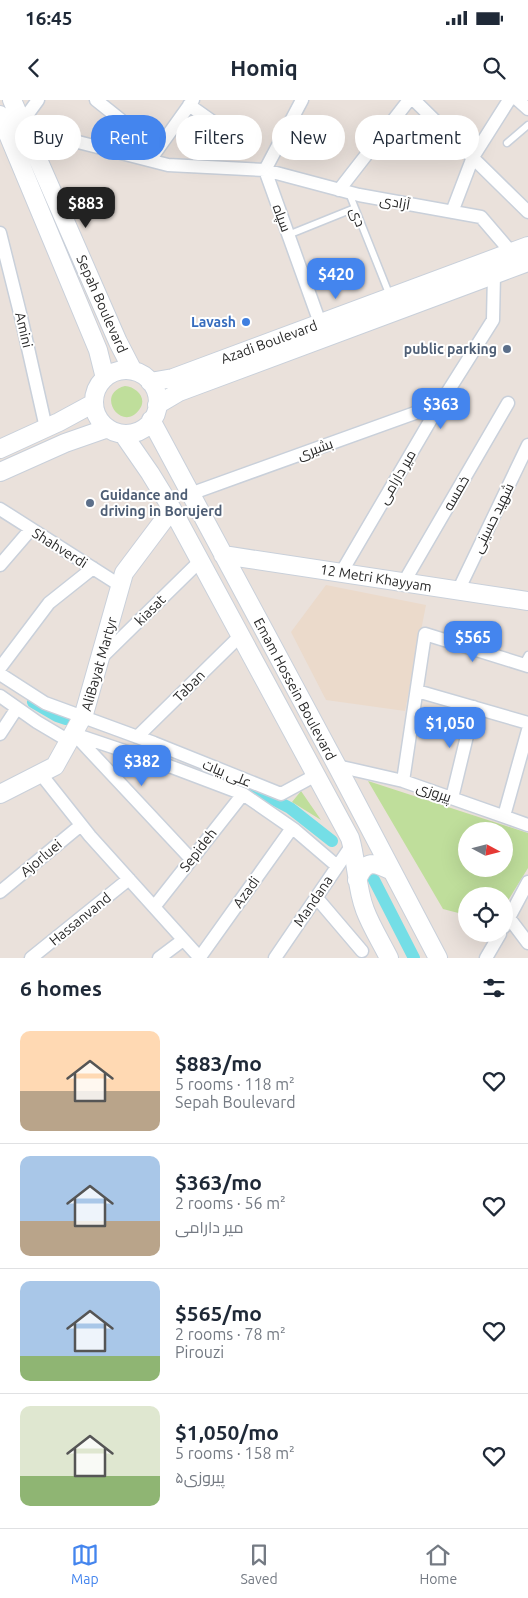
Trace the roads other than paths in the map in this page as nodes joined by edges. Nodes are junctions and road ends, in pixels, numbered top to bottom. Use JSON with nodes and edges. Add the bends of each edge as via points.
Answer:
{"nodes":[{"id":1,"x":12,"y":100,"type":"edge"},
{"id":2,"x":38,"y":100,"type":"edge"},
{"id":3,"x":96,"y":100,"type":"edge"},
{"id":4,"x":302,"y":100,"type":"edge"},
{"id":5,"x":409,"y":100,"type":"edge"},
{"id":6,"x":414,"y":100,"type":"edge"},
{"id":7,"x":509,"y":100,"type":"edge"},
{"id":8,"x":518,"y":100,"type":"edge"},
{"id":9,"x":191,"y":102,"type":"edge"},
{"id":10,"x":528,"y":109,"type":"edge"},
{"id":11,"x":0,"y":115,"type":"edge"},
{"id":12,"x":19,"y":115,"type":"edge"},
{"id":13,"x":27,"y":115,"type":"edge"},
{"id":14,"x":116,"y":115,"type":"edge"},
{"id":15,"x":207,"y":115,"type":"edge"},
{"id":16,"x":429,"y":115,"type":"edge"},
{"id":17,"x":528,"y":126,"type":"edge"},
{"id":18,"x":166,"y":137,"type":"edge"},
{"id":19,"x":507,"y":143,"type":"dead end"},
{"id":20,"x":479,"y":148,"type":"edge"},
{"id":21,"x":38,"y":160,"type":"edge"},
{"id":22,"x":150,"y":160,"type":"edge"},
{"id":23,"x":472,"y":160,"type":"edge"},
{"id":24,"x":475,"y":160,"type":"edge"},
{"id":25,"x":265,"y":170,"type":"junction"},
{"id":26,"x":344,"y":192,"type":"junction"},
{"id":27,"x":354,"y":208,"type":"junction"},
{"id":28,"x":452,"y":212,"type":"junction"},
{"id":29,"x":528,"y":212,"type":"edge"},
{"id":30,"x":0,"y":233,"type":"edge"},
{"id":31,"x":288,"y":235,"type":"junction"},
{"id":32,"x":528,"y":246,"type":"edge"},
{"id":33,"x":77,"y":249,"type":"junction"},
{"id":34,"x":511,"y":252,"type":"junction"},
{"id":35,"x":59,"y":257,"type":"junction"},
{"id":36,"x":528,"y":262,"type":"edge"},
{"id":37,"x":494,"y":274,"type":"junction"},
{"id":38,"x":390,"y":298,"type":"junction"},
{"id":39,"x":320,"y":324,"type":"junction"},
{"id":40,"x":133,"y":371,"type":"junction"},
{"id":41,"x":105,"y":378,"type":"junction"},
{"id":42,"x":150,"y":382,"type":"junction"},
{"id":43,"x":94,"y":403,"type":"junction"},
{"id":44,"x":440,"y":404,"type":"junction"},
{"id":45,"x":508,"y":404,"type":"dead end"},
{"id":46,"x":154,"y":413,"type":"junction"},
{"id":47,"x":46,"y":428,"type":"junction"},
{"id":48,"x":115,"y":431,"type":"junction"},
{"id":49,"x":528,"y":445,"type":"edge"},
{"id":50,"x":0,"y":449,"type":"edge"},
{"id":51,"x":0,"y":472,"type":"edge"},
{"id":52,"x":190,"y":494,"type":"junction"},
{"id":53,"x":0,"y":509,"type":"edge"},
{"id":54,"x":172,"y":509,"type":"junction"},
{"id":55,"x":31,"y":529,"type":"junction"},
{"id":56,"x":223,"y":555,"type":"junction"},
{"id":57,"x":200,"y":561,"type":"junction"},
{"id":58,"x":0,"y":566,"type":"edge"},
{"id":59,"x":93,"y":568,"type":"junction"},
{"id":60,"x":341,"y":573,"type":"junction"},
{"id":61,"x":404,"y":582,"type":"junction"},
{"id":62,"x":121,"y":586,"type":"junction"},
{"id":63,"x":458,"y":590,"type":"junction"},
{"id":64,"x":528,"y":601,"type":"edge"},
{"id":65,"x":241,"y":635,"type":"junction"},
{"id":66,"x":100,"y":659,"type":"junction"},
{"id":67,"x":526,"y":662,"type":"edge"},
{"id":68,"x":0,"y":668,"type":"edge"},
{"id":69,"x":0,"y":674,"type":"edge"},
{"id":70,"x":417,"y":691,"type":"junction"},
{"id":71,"x":0,"y":696,"type":"edge"},
{"id":72,"x":474,"y":707,"type":"junction"},
{"id":73,"x":17,"y":708,"type":"junction"},
{"id":74,"x":83,"y":718,"type":"junction"},
{"id":75,"x":528,"y":723,"type":"edge"},
{"id":76,"x":528,"y":730,"type":"edge"},
{"id":77,"x":0,"y":734,"type":"edge"},
{"id":78,"x":137,"y":737,"type":"junction"},
{"id":79,"x":71,"y":738,"type":"junction"},
{"id":80,"x":337,"y":766,"type":"junction"},
{"id":81,"x":40,"y":773,"type":"junction"},
{"id":82,"x":316,"y":775,"type":"junction"},
{"id":83,"x":403,"y":781,"type":"junction"},
{"id":84,"x":0,"y":794,"type":"edge"},
{"id":85,"x":243,"y":794,"type":"junction"},
{"id":86,"x":452,"y":798,"type":"junction"},
{"id":87,"x":504,"y":816,"type":"junction"},
{"id":88,"x":81,"y":825,"type":"junction"},
{"id":89,"x":528,"y":825,"type":"edge"},
{"id":90,"x":292,"y":828,"type":"junction"},
{"id":91,"x":371,"y":830,"type":"junction"},
{"id":92,"x":352,"y":845,"type":"junction"},
{"id":93,"x":191,"y":859,"type":"junction"},
{"id":94,"x":337,"y":866,"type":"junction"},
{"id":95,"x":392,"y":871,"type":"junction"},
{"id":96,"x":129,"y":879,"type":"junction"},
{"id":97,"x":357,"y":880,"type":"junction"},
{"id":98,"x":528,"y":882,"type":"edge"},
{"id":99,"x":0,"y":892,"type":"edge"},
{"id":100,"x":316,"y":897,"type":"junction"},
{"id":101,"x":154,"y":906,"type":"junction"},
{"id":102,"x":513,"y":909,"type":"edge"},
{"id":103,"x":513,"y":929,"type":"edge"},
{"id":104,"x":184,"y":940,"type":"junction"},
{"id":105,"x":495,"y":942,"type":"edge"},
{"id":106,"x":528,"y":943,"type":"edge"},
{"id":107,"x":362,"y":951,"type":"dead end"},
{"id":108,"x":31,"y":958,"type":"edge"},
{"id":109,"x":159,"y":958,"type":"edge"},
{"id":110,"x":200,"y":958,"type":"edge"},
{"id":111,"x":275,"y":958,"type":"edge"},
{"id":112,"x":389,"y":958,"type":"edge"},
{"id":113,"x":438,"y":958,"type":"edge"},
{"id":114,"x":486,"y":958,"type":"edge"}],
"edges":[{"from":1,"to":12,"type":"main road","name":"Sepah Boulevard"},
{"from":2,"to":13,"type":"street"},
{"from":3,"to":14,"type":"street"},
{"from":4,"to":25,"type":"street"},
{"from":5,"to":26,"type":"street"},
{"from":6,"to":16,"type":"street"},
{"from":7,"to":20,"type":"street"},
{"from":8,"to":10,"type":"street"},
{"from":9,"to":15,"type":"street"},
{"from":9,"to":18,"type":"street"},
{"from":11,"to":35,"type":"main road","name":"Sepah Boulevard"},
{"from":17,"to":19,"type":"lane"},
{"from":21,"to":33,"type":"main road","name":"Sepah Boulevard"},
{"from":22,"to":25,"type":"street","name":"آزادی","via":[[168,165]]},
{"from":23,"to":28,"type":"street"},
{"from":24,"to":29,"type":"street"},
{"from":25,"to":26,"type":"street","name":"آزادی"},
{"from":25,"to":31,"type":"street","name":"سپاه"},
{"from":26,"to":27,"type":"lane","name":"دی"},
{"from":26,"to":28,"type":"street","name":"آزادی"},
{"from":27,"to":31,"type":"lane"},
{"from":27,"to":38,"type":"lane","name":"دی"},
{"from":28,"to":34,"type":"street","name":"آزادی","via":[[480,217]]},
{"from":30,"to":47,"type":"street","name":"Amini"},
{"from":31,"to":39,"type":"street","name":"سپاه"},
{"from":32,"to":34,"type":"main road","name":"Azadi Boulevard"},
{"from":33,"to":35,"type":"main road"},
{"from":33,"to":40,"type":"main road","name":"Sepah Boulevard"},
{"from":34,"to":38,"type":"main road","name":"Azadi Boulevard"},
{"from":35,"to":41,"type":"main road","name":"Sepah Boulevard","via":[[98,350]]},
{"from":36,"to":37,"type":"main road","name":"Azadi Boulevard"},
{"from":37,"to":44,"type":"street","name":"میر دارامی","via":[[493,320]]},
{"from":37,"to":46,"type":"main road","name":"Azadi Boulevard","via":[[180,392]]},
{"from":38,"to":39,"type":"main road","name":"Azadi Boulevard"},
{"from":39,"to":42,"type":"main road","name":"Azadi Boulevard","via":[[174,378]]},
{"from":40,"to":41,"type":"main road","via":[[115,372]]},
{"from":40,"to":42,"type":"main road"},
{"from":41,"to":43,"type":"main road","via":[[96,389]]},
{"from":42,"to":46,"type":"main road","via":[[154,389]]},
{"from":43,"to":47,"type":"main road"},
{"from":43,"to":48,"type":"main road","via":[[99,420]]},
{"from":44,"to":52,"type":"street","name":"بشیری"},
{"from":44,"to":60,"type":"street","name":"میر دارامی"},
{"from":45,"to":61,"type":"street","name":"خمسه"},
{"from":46,"to":48,"type":"main road","via":[[139,431]]},
{"from":46,"to":52,"type":"main road","name":"Emam Hossein Boulevard"},
{"from":47,"to":50,"type":"main road"},
{"from":48,"to":51,"type":"main road","via":[[65,443]]},
{"from":48,"to":54,"type":"main road","name":"Emam Hossein Boulevard","via":[[150,473]]},
{"from":49,"to":63,"type":"street","name":"شهید حسینی"},
{"from":52,"to":56,"type":"main road","name":"Emam Hossein Boulevard"},
{"from":53,"to":55,"type":"street","name":"Shahverdi"},
{"from":54,"to":57,"type":"main road","name":"Emam Hossein Boulevard"},
{"from":54,"to":62,"type":"main road","name":"AliBayat Martyr","via":[[124,573]]},
{"from":55,"to":58,"type":"street"},
{"from":55,"to":59,"type":"street","name":"Shahverdi"},
{"from":56,"to":60,"type":"main road","name":"12 Metri Khayyam"},
{"from":56,"to":80,"type":"main road","name":"Emam Hossein Boulevard"},
{"from":57,"to":65,"type":"main road","name":"Emam Hossein Boulevard"},
{"from":57,"to":66,"type":"street","name":"kiasat"},
{"from":59,"to":62,"type":"street","name":"Shahverdi"},
{"from":59,"to":68,"type":"street","via":[[49,603]]},
{"from":60,"to":61,"type":"main road","name":"12 Metri Khayyam"},
{"from":61,"to":63,"type":"main road","name":"12 Metri Khayyam"},
{"from":62,"to":66,"type":"main road","name":"AliBayat Martyr"},
{"from":63,"to":64,"type":"main road","name":"12 Metri Khayyam"},
{"from":65,"to":78,"type":"street","name":"Taban"},
{"from":65,"to":82,"type":"main road","name":"Emam Hossein Boulevard"},
{"from":66,"to":74,"type":"main road","name":"AliBayat Martyr"},
{"from":67,"to":70,"type":"street","via":[[425,634]]},
{"from":69,"to":74,"type":"street","name":"علی بیات","via":[[45,703]]},
{"from":70,"to":72,"type":"street"},
{"from":70,"to":83,"type":"street"},
{"from":71,"to":73,"type":"street"},
{"from":72,"to":75,"type":"street"},
{"from":72,"to":86,"type":"street"},
{"from":73,"to":77,"type":"street"},
{"from":73,"to":79,"type":"street","via":[[37,722]]},
{"from":74,"to":78,"type":"street","name":"علی بیات"},
{"from":74,"to":79,"type":"main road","name":"AliBayat Martyr"},
{"from":76,"to":87,"type":"street"},
{"from":78,"to":82,"type":"street","name":"علی بیات","via":[[281,794]]},
{"from":79,"to":81,"type":"main road","name":"AliBayat Martyr","via":[[55,766]]},
{"from":79,"to":85,"type":"street","name":"علی بیات","via":[[169,766]]},
{"from":79,"to":93,"type":"street"},
{"from":80,"to":83,"type":"street","name":"پیروزی"},
{"from":80,"to":91,"type":"main road","name":"Emam Hossein Boulevard"},
{"from":81,"to":84,"type":"main road","name":"AliBayat Martyr"},
{"from":81,"to":88,"type":"street"},
{"from":82,"to":92,"type":"main road","name":"Emam Hossein Boulevard"},
{"from":83,"to":86,"type":"street","name":"پیروزی"},
{"from":85,"to":90,"type":"street","name":"علی بیات"},
{"from":85,"to":93,"type":"street","name":"Sepideh"},
{"from":86,"to":87,"type":"street","name":"پیروزی"},
{"from":87,"to":89,"type":"street","name":"پیروزی"},
{"from":88,"to":96,"type":"street"},
{"from":88,"to":99,"type":"street","name":"Ajorluei"},
{"from":90,"to":94,"type":"street","name":"علی بیات"},
{"from":90,"to":110,"type":"street","name":"Azadi"},
{"from":91,"to":92,"type":"main road","via":[[367,846]]},
{"from":91,"to":95,"type":"main road","name":"Emam Hossein Boulevard"},
{"from":92,"to":94,"type":"street","name":"Mandana"},
{"from":92,"to":97,"type":"main road","name":"Emam Hossein Boulevard"},
{"from":93,"to":101,"type":"street","name":"Sepideh"},
{"from":94,"to":100,"type":"street","name":"Mandana"},
{"from":95,"to":97,"type":"main road","via":[[372,864],[363,868]]},
{"from":95,"to":113,"type":"main road","name":"Emam Hossein Boulevard"},
{"from":96,"to":101,"type":"street"},
{"from":96,"to":108,"type":"street","name":"Hassanvand"},
{"from":97,"to":112,"type":"main road","name":"Emam Hossein Boulevard","via":[[364,909]]},
{"from":98,"to":102,"type":"street"},
{"from":100,"to":107,"type":"street"},
{"from":100,"to":111,"type":"street","name":"Mandana"},
{"from":101,"to":104,"type":"street"},
{"from":103,"to":106,"type":"street"},
{"from":104,"to":109,"type":"street"},
{"from":104,"to":110,"type":"street"},
{"from":105,"to":114,"type":"street"}]}
